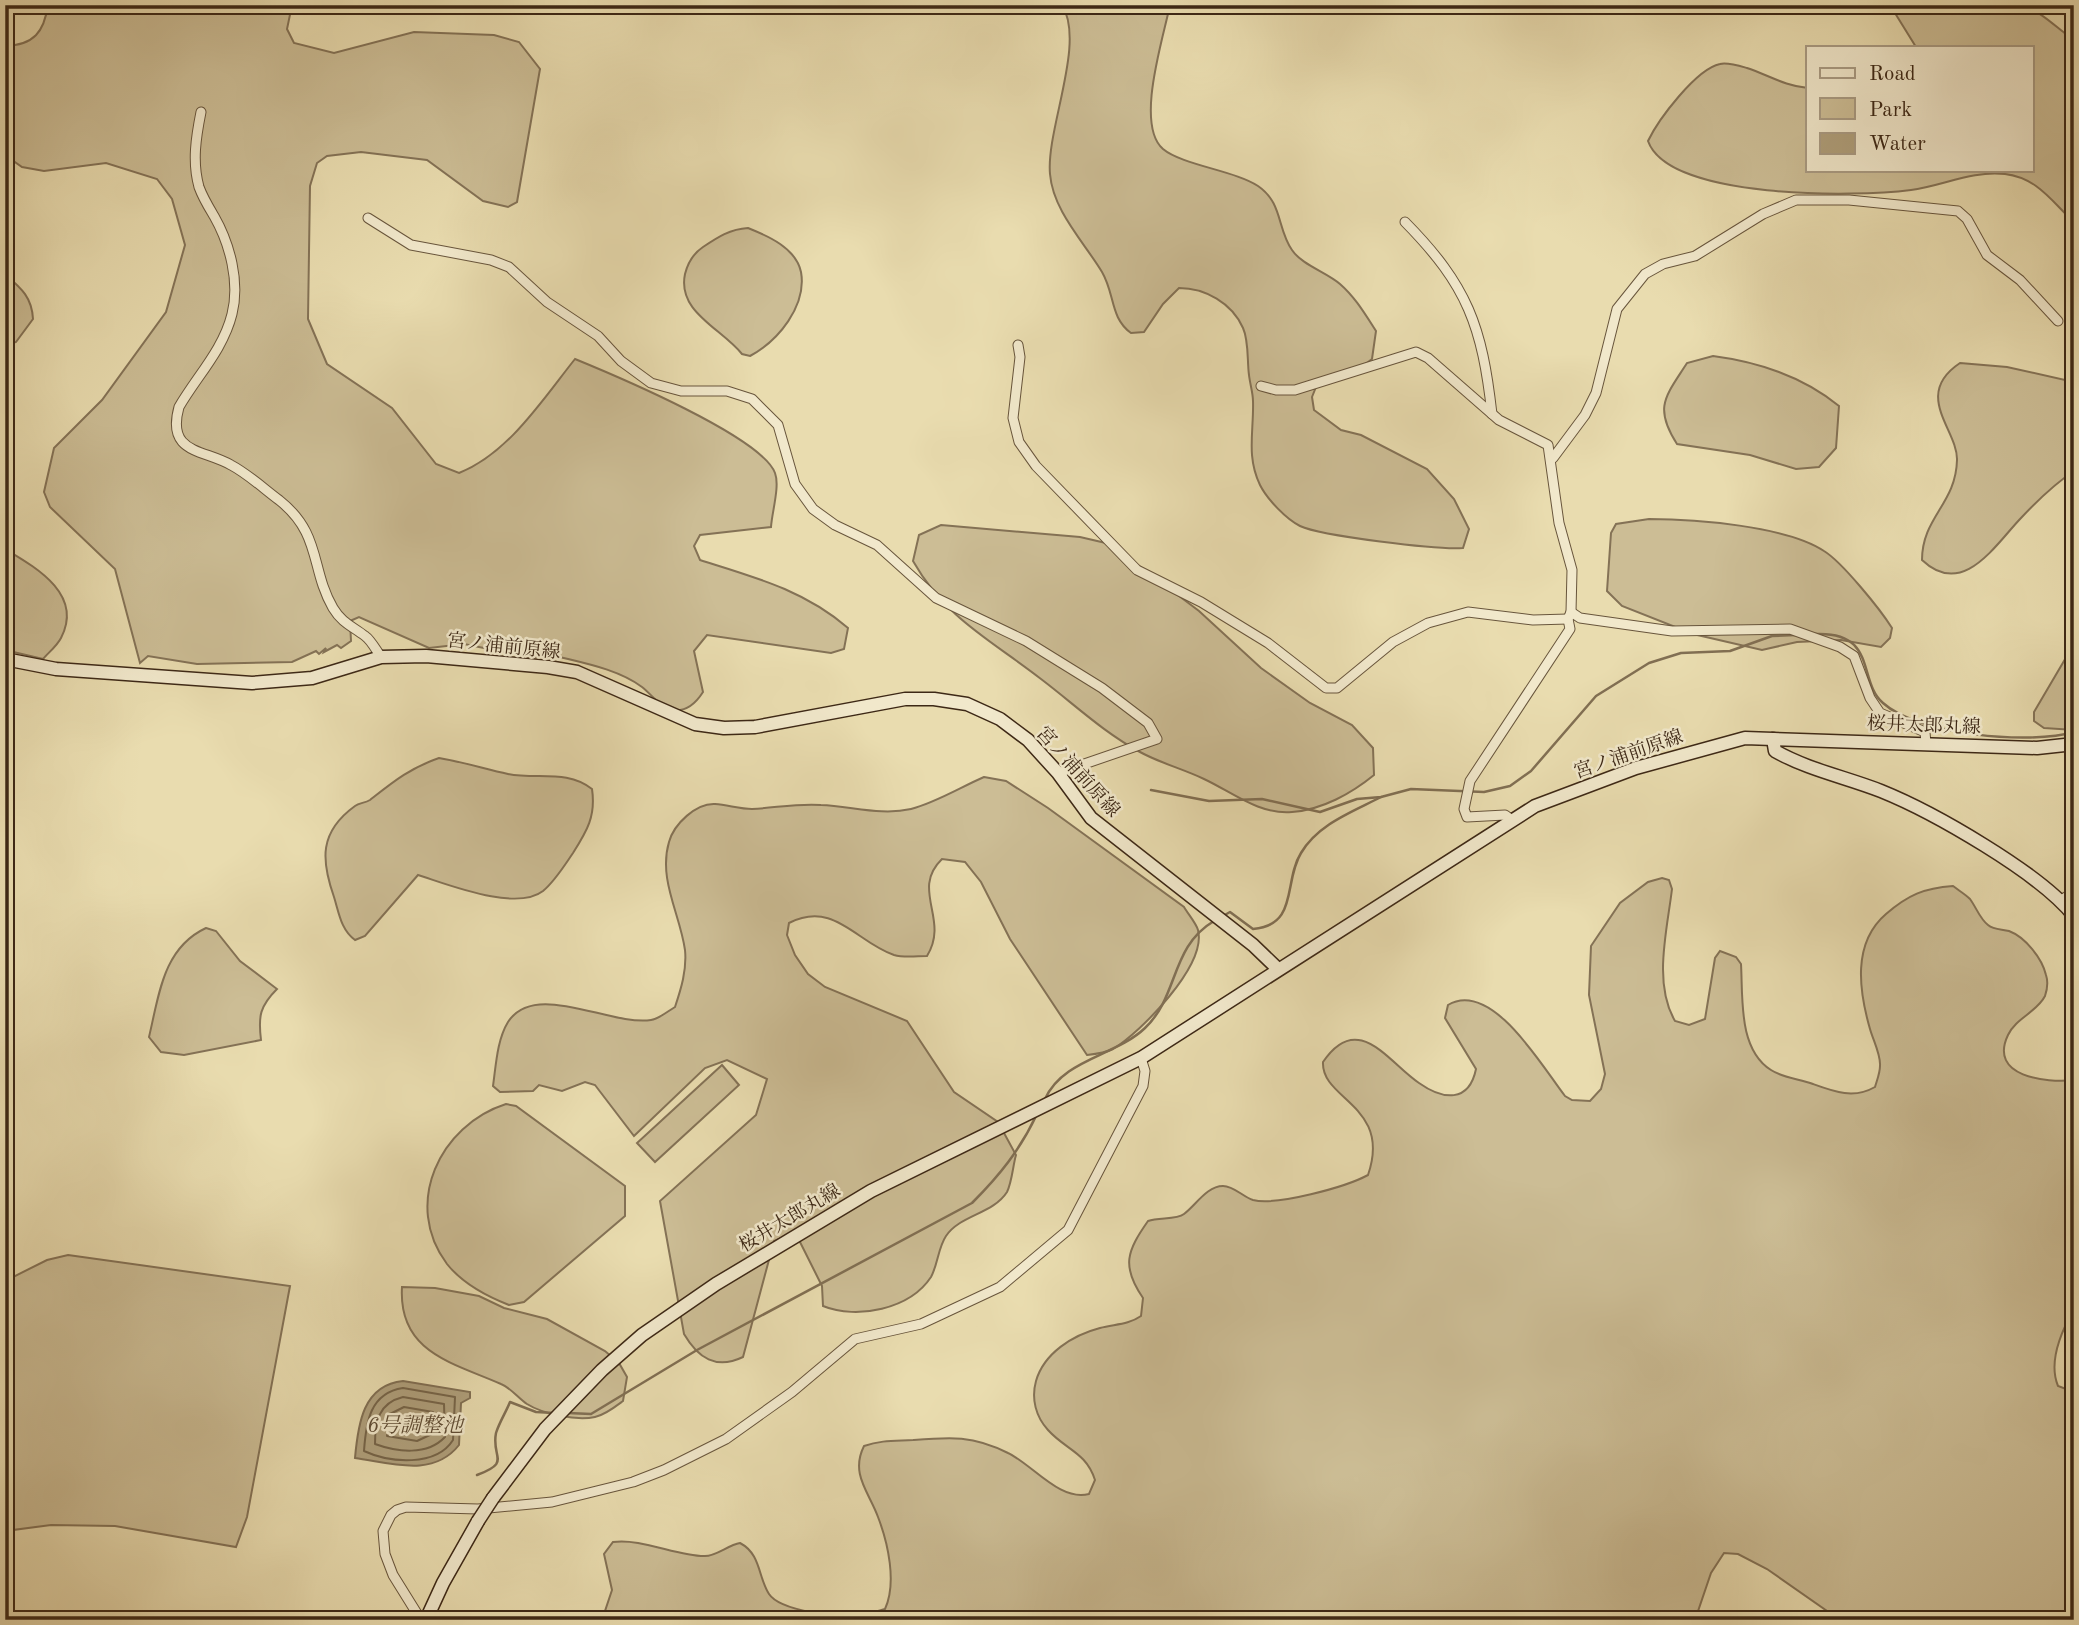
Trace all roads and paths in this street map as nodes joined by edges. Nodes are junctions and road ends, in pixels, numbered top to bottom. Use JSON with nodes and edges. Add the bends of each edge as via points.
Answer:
{"nodes":[{"id":1,"x":201,"y":112,"type":"dead end"},
{"id":2,"x":368,"y":218,"type":"dead end"},
{"id":3,"x":1405,"y":222,"type":"dead end"},
{"id":4,"x":2058,"y":321,"type":"dead end"},
{"id":5,"x":1018,"y":345,"type":"dead end"},
{"id":6,"x":1261,"y":386,"type":"dead end"},
{"id":7,"x":1492,"y":414,"type":"junction"},
{"id":8,"x":1552,"y":458,"type":"junction"},
{"id":9,"x":1569,"y":616,"type":"junction"},
{"id":10,"x":381,"y":657,"type":"junction"},
{"id":11,"x":5,"y":659,"type":"edge"},
{"id":12,"x":1773,"y":739,"type":"junction"},
{"id":13,"x":1926,"y":744,"type":"junction"},
{"id":14,"x":2074,"y":744,"type":"edge"},
{"id":15,"x":1058,"y":773,"type":"junction"},
{"id":16,"x":1512,"y":820,"type":"junction"},
{"id":17,"x":2074,"y":892,"type":"edge"},
{"id":18,"x":2061,"y":900,"type":"junction"},
{"id":19,"x":2074,"y":916,"type":"edge"},
{"id":20,"x":1279,"y":969,"type":"junction"},
{"id":21,"x":1141,"y":1058,"type":"junction"},
{"id":22,"x":421,"y":1620,"type":"edge"},
{"id":23,"x":426,"y":1620,"type":"edge"}],
"edges":[{"from":1,"to":10,"type":"street","via":[[196,173],[223,235],[235,294],[222,341],[179,407],[175,420],[178,436],[188,449],[229,463],[291,510],[311,541],[332,606],[346,626],[366,636]]},
{"from":2,"to":15,"type":"street","via":[[411,246],[509,267],[651,383],[681,391],[727,390],[752,399],[778,425],[795,484],[813,509],[877,545],[936,598],[1026,641],[1102,688],[1148,723],[1157,739]]},
{"from":3,"to":7,"type":"street","via":[[1435,253],[1462,292],[1480,342]]},
{"from":4,"to":8,"type":"street","via":[[2020,280],[1987,255],[1958,211],[1849,200],[1796,200],[1763,214],[1695,256],[1645,274],[1617,309],[1596,393],[1585,415]]},
{"from":5,"to":9,"type":"street","via":[[1013,418],[1019,442],[1036,466],[1137,570],[1268,643],[1326,688],[1337,688],[1393,642],[1428,624],[1468,612],[1533,620]]},
{"from":6,"to":7,"type":"street","via":[[1294,390],[1416,352]]},
{"from":7,"to":8,"type":"street","via":[[1544,440]]},
{"from":8,"to":9,"type":"street","via":[[1555,499],[1572,570]]},
{"from":9,"to":13,"type":"street","via":[[1672,631],[1790,629],[1854,656],[1880,713],[1925,732]]},
{"from":9,"to":16,"type":"street","via":[[1570,629],[1470,781],[1464,809],[1467,817],[1505,816]]},
{"from":10,"to":11,"type":"main road","name":"宮ノ浦前原線","via":[[312,678],[252,684],[56,668]]},
{"from":10,"to":15,"type":"main road","name":"宮ノ浦前原線","via":[[426,656],[577,673],[695,724],[724,728],[755,727],[905,699],[967,704],[1000,719],[1028,740]]},
{"from":12,"to":13,"type":"main road","name":"桜井太郎丸線"},
{"from":12,"to":16,"type":"main road","name":"宮ノ浦前原線","via":[[1722,742],[1636,768],[1535,806]]},
{"from":12,"to":18,"type":"main road","via":[[1775,751],[1798,764],[1881,791],[1920,810],[2034,878]]},
{"from":13,"to":14,"type":"main road","name":"桜井太郎丸線","via":[[2037,748]]},
{"from":15,"to":20,"type":"main road","name":"宮ノ浦前原線","via":[[1091,818]]},
{"from":16,"to":20,"type":"main road","name":"宮ノ浦前原線"},
{"from":17,"to":18,"type":"street"},
{"from":18,"to":19,"type":"main road"},
{"from":20,"to":21,"type":"main road","name":"桜井太郎丸線"},
{"from":21,"to":22,"type":"street","via":[[1143,1086],[1068,1230],[1000,1287],[921,1324],[855,1339],[726,1439],[664,1470],[552,1502],[478,1509],[406,1507],[391,1515],[383,1531],[385,1554]]},
{"from":21,"to":23,"type":"main road","name":"桜井太郎丸線","bridge":true,"via":[[871,1191],[740,1269],[642,1335],[566,1407],[522,1458],[478,1521]]}]}
